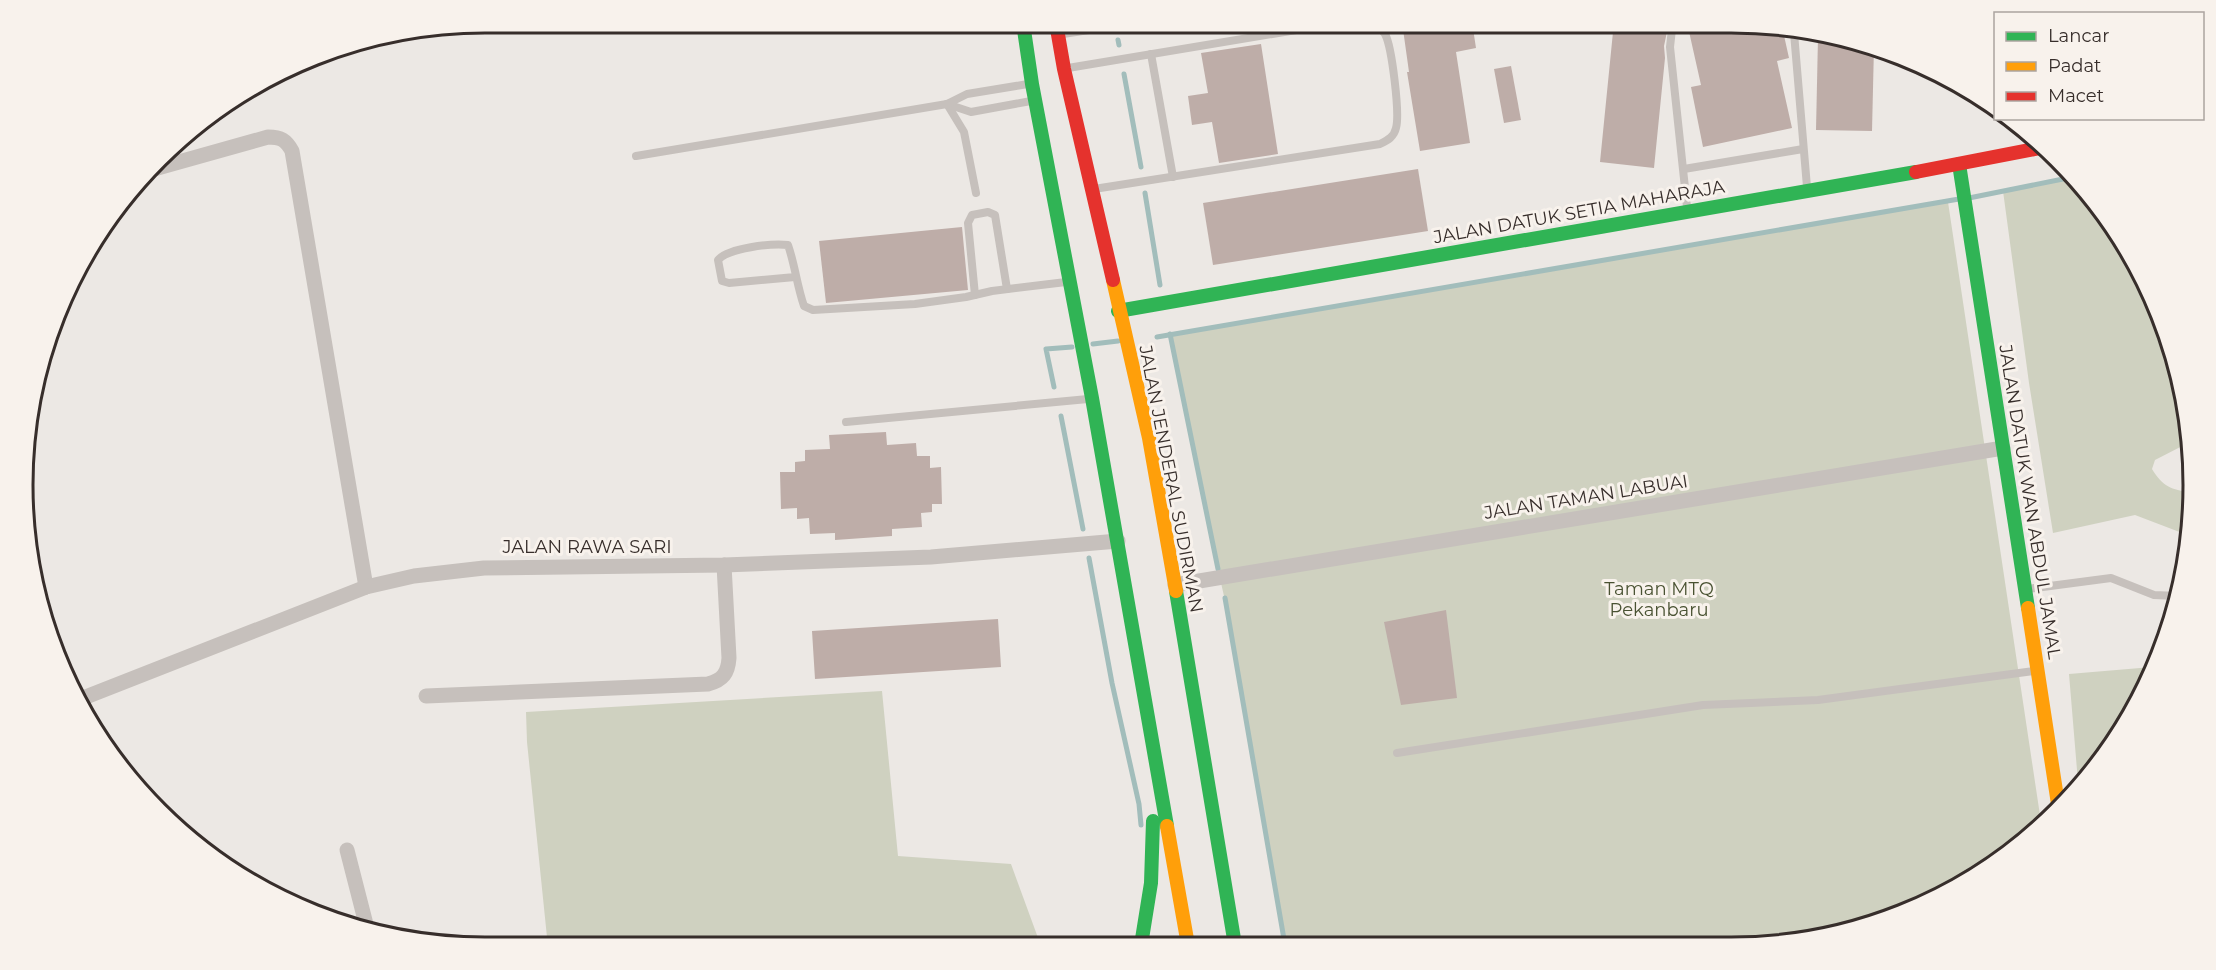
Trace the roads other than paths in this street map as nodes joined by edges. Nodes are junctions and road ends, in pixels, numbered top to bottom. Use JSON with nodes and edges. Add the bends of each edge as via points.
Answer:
{"nodes":[{"id":1,"x":1025,"y":33,"type":"edge"},
{"id":2,"x":1058,"y":33,"type":"edge"},
{"id":3,"x":1274,"y":33,"type":"edge"},
{"id":4,"x":1384,"y":33,"type":"edge"},
{"id":5,"x":1671,"y":33,"type":"edge"},
{"id":6,"x":1794,"y":38,"type":"edge"},
{"id":7,"x":1151,"y":54,"type":"junction"},
{"id":8,"x":1064,"y":69,"type":"junction"},
{"id":9,"x":1032,"y":84,"type":"junction"},
{"id":10,"x":1035,"y":100,"type":"junction"},
{"id":11,"x":947,"y":104,"type":"junction"},
{"id":12,"x":1803,"y":149,"type":"junction"},
{"id":13,"x":2034,"y":149,"type":"edge"},
{"id":14,"x":636,"y":156,"type":"dead end"},
{"id":15,"x":1959,"y":164,"type":"junction"},
{"id":16,"x":164,"y":166,"type":"edge"},
{"id":17,"x":1684,"y":169,"type":"junction"},
{"id":18,"x":1173,"y":177,"type":"junction"},
{"id":19,"x":1091,"y":190,"type":"junction"},
{"id":20,"x":1808,"y":191,"type":"junction"},
{"id":21,"x":976,"y":193,"type":"dead end"},
{"id":22,"x":1688,"y":212,"type":"junction"},
{"id":23,"x":795,"y":277,"type":"junction"},
{"id":24,"x":1070,"y":282,"type":"junction"},
{"id":25,"x":1007,"y":289,"type":"junction"},
{"id":26,"x":975,"y":295,"type":"junction"},
{"id":27,"x":1118,"y":311,"type":"junction"},
{"id":28,"x":1092,"y":398,"type":"junction"},
{"id":29,"x":846,"y":422,"type":"dead end"},
{"id":30,"x":2003,"y":448,"type":"junction"},
{"id":31,"x":1118,"y":541,"type":"junction"},
{"id":32,"x":724,"y":566,"type":"junction"},
{"id":33,"x":1176,"y":585,"type":"junction"},
{"id":34,"x":366,"y":587,"type":"junction"},
{"id":35,"x":2026,"y":589,"type":"junction"},
{"id":36,"x":2169,"y":597,"type":"edge"},
{"id":37,"x":2038,"y":670,"type":"junction"},
{"id":38,"x":426,"y":696,"type":"dead end"},
{"id":39,"x":86,"y":697,"type":"edge"},
{"id":40,"x":1152,"y":728,"type":"junction"},
{"id":41,"x":1397,"y":753,"type":"dead end"},
{"id":42,"x":2062,"y":793,"type":"edge"},
{"id":43,"x":346,"y":850,"type":"dead end"},
{"id":44,"x":365,"y":921,"type":"edge"},
{"id":45,"x":1142,"y":937,"type":"edge"},
{"id":46,"x":1187,"y":937,"type":"edge"},
{"id":47,"x":1234,"y":937,"type":"edge"}],
"edges":[{"from":1,"to":9,"type":"main road"},
{"from":2,"to":8,"type":"main road","name":"JALAN JENDERAL SUDIRMAN"},
{"from":3,"to":7,"type":"lane"},
{"from":4,"to":18,"type":"lane","via":[[1391,53],[1397,118],[1390,139],[1380,144]]},
{"from":5,"to":17,"type":"lane"},
{"from":6,"to":12,"type":"lane"},
{"from":7,"to":8,"type":"lane"},
{"from":7,"to":18,"type":"lane"},
{"from":8,"to":19,"type":"main road","name":"JALAN JENDERAL SUDIRMAN"},
{"from":9,"to":10,"type":"main road"},
{"from":9,"to":11,"type":"lane","via":[[967,93]]},
{"from":10,"to":11,"type":"lane","via":[[971,112]]},
{"from":10,"to":24,"type":"main road"},
{"from":11,"to":14,"type":"lane"},
{"from":11,"to":21,"type":"lane","via":[[964,132]]},
{"from":12,"to":17,"type":"lane"},
{"from":12,"to":20,"type":"lane"},
{"from":13,"to":15,"type":"main road","name":"JALAN DATUK SETIA MAHARAJA"},
{"from":15,"to":20,"type":"main road","name":"JALAN DATUK SETIA MAHARAJA"},
{"from":15,"to":30,"type":"main road","name":"JALAN DATUK WAN ABDUL JAMAL"},
{"from":16,"to":34,"type":"street","via":[[268,137],[280,137],[292,151]]},
{"from":17,"to":22,"type":"lane"},
{"from":18,"to":19,"type":"lane"},
{"from":19,"to":27,"type":"main road","name":"JALAN JENDERAL SUDIRMAN"},
{"from":20,"to":22,"type":"main road","name":"JALAN DATUK SETIA MAHARAJA"},
{"from":22,"to":27,"type":"main road","name":"JALAN DATUK SETIA MAHARAJA"},
{"from":23,"to":23,"type":"lane","via":[[789,248],[784,244],[733,251],[718,260],[722,281],[729,283]]},
{"from":23,"to":26,"type":"lane","via":[[804,306],[813,310],[915,304]]},
{"from":24,"to":25,"type":"lane"},
{"from":24,"to":28,"type":"main road"},
{"from":25,"to":26,"type":"lane"},
{"from":25,"to":26,"type":"lane","via":[[995,214],[980,213],[972,215],[968,223]]},
{"from":27,"to":33,"type":"main road","name":"JALAN JENDERAL SUDIRMAN","via":[[1149,438]]},
{"from":28,"to":29,"type":"lane"},
{"from":28,"to":31,"type":"main road"},
{"from":30,"to":33,"type":"street","name":"JALAN TAMAN LABUAI"},
{"from":30,"to":35,"type":"main road","name":"JALAN DATUK WAN ABDUL JAMAL"},
{"from":31,"to":32,"type":"street","name":"JALAN RAWA SARI","via":[[931,557]]},
{"from":31,"to":40,"type":"main road"},
{"from":32,"to":34,"type":"street","name":"JALAN RAWA SARI","via":[[484,567]]},
{"from":32,"to":38,"type":"street","via":[[729,658],[728,669],[717,682]]},
{"from":33,"to":47,"type":"main road","name":"JALAN JENDERAL SUDIRMAN"},
{"from":34,"to":39,"type":"street","name":"JALAN RAWA SARI"},
{"from":35,"to":36,"type":"lane","via":[[2111,579],[2154,596]]},
{"from":35,"to":37,"type":"main road","name":"JALAN DATUK WAN ABDUL JAMAL"},
{"from":37,"to":41,"type":"lane","via":[[1818,700],[1703,705]]},
{"from":37,"to":42,"type":"main road","name":"JALAN DATUK WAN ABDUL JAMAL"},
{"from":40,"to":45,"type":"main road","via":[[1154,857]]},
{"from":40,"to":46,"type":"main road"},
{"from":43,"to":44,"type":"street"}]}
